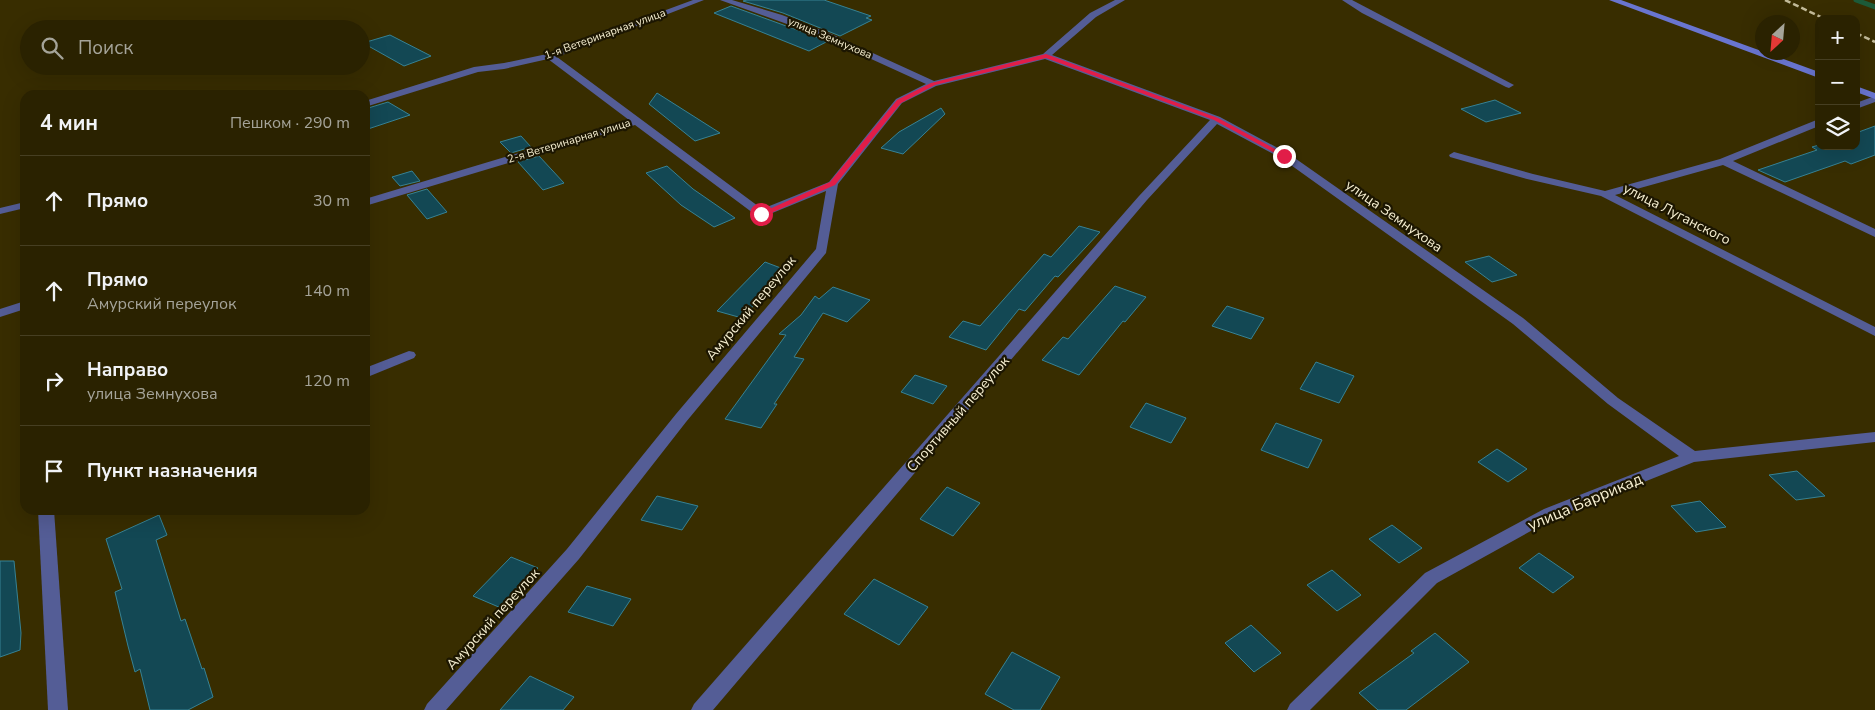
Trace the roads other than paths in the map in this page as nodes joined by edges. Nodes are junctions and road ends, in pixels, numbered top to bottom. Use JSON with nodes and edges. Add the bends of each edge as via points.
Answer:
{"nodes":[{"id":1,"x":700,"y":0,"type":"edge"},
{"id":2,"x":724,"y":0,"type":"edge"},
{"id":3,"x":1121,"y":0,"type":"edge"},
{"id":4,"x":1346,"y":0,"type":"edge"},
{"id":5,"x":1613,"y":0,"type":"edge"},
{"id":6,"x":550,"y":56,"type":"junction"},
{"id":7,"x":1046,"y":56,"type":"junction"},
{"id":8,"x":1815,"y":74,"type":"edge"},
{"id":9,"x":933,"y":84,"type":"junction"},
{"id":10,"x":1509,"y":85,"type":"dead end"},
{"id":11,"x":1860,"y":91,"type":"edge"},
{"id":12,"x":1875,"y":97,"type":"edge"},
{"id":13,"x":370,"y":102,"type":"edge"},
{"id":14,"x":1858,"y":105,"type":"edge"},
{"id":15,"x":1216,"y":119,"type":"junction"},
{"id":16,"x":637,"y":121,"type":"junction"},
{"id":17,"x":1815,"y":124,"type":"edge"},
{"id":18,"x":1454,"y":155,"type":"dead end"},
{"id":19,"x":1724,"y":161,"type":"junction"},
{"id":20,"x":832,"y":184,"type":"junction"},
{"id":21,"x":1605,"y":194,"type":"junction"},
{"id":22,"x":370,"y":201,"type":"edge"},
{"id":23,"x":20,"y":205,"type":"edge"},
{"id":24,"x":0,"y":211,"type":"edge"},
{"id":25,"x":1875,"y":232,"type":"edge"},
{"id":26,"x":20,"y":307,"type":"edge"},
{"id":27,"x":0,"y":313,"type":"edge"},
{"id":28,"x":1875,"y":332,"type":"edge"},
{"id":29,"x":409,"y":355,"type":"dead end"},
{"id":30,"x":370,"y":371,"type":"edge"},
{"id":31,"x":1875,"y":437,"type":"edge"},
{"id":32,"x":1692,"y":457,"type":"junction"},
{"id":33,"x":46,"y":515,"type":"edge"},
{"id":34,"x":58,"y":710,"type":"edge"},
{"id":35,"x":434,"y":710,"type":"edge"},
{"id":36,"x":701,"y":710,"type":"edge"},
{"id":37,"x":1297,"y":710,"type":"edge"}],
"edges":[{"from":1,"to":6,"type":"street","name":"1-я Ветеринарная улица"},
{"from":2,"to":9,"type":"street","name":"улица Земнухова","via":[[826,35]]},
{"from":3,"to":7,"type":"street","via":[[1094,15]]},
{"from":4,"to":10,"type":"street"},
{"from":5,"to":8,"type":"main road"},
{"from":6,"to":13,"type":"street","name":"1-я Ветеринарная улица","via":[[477,69]]},
{"from":6,"to":16,"type":"street"},
{"from":7,"to":9,"type":"street"},
{"from":7,"to":15,"type":"street","name":"улица Земнухова"},
{"from":9,"to":20,"type":"street","via":[[899,101]]},
{"from":11,"to":12,"type":"main road"},
{"from":12,"to":14,"type":"street"},
{"from":15,"to":32,"type":"street","name":"улица Земнухова","via":[[1284,156],[1518,321],[1613,400]]},
{"from":15,"to":36,"type":"street","name":"Спортивный переулок","via":[[1143,198]]},
{"from":16,"to":20,"type":"street","name":"2-я Ветеринарная улица","via":[[761,214]]},
{"from":16,"to":22,"type":"street","name":"2-я Ветеринарная улица"},
{"from":17,"to":19,"type":"street"},
{"from":18,"to":21,"type":"street","name":"улица Луганского"},
{"from":19,"to":21,"type":"street"},
{"from":19,"to":25,"type":"street"},
{"from":20,"to":35,"type":"street","name":"Амурский переулок","via":[[822,250],[680,418],[573,554]]},
{"from":21,"to":28,"type":"street","name":"улица Луганского"},
{"from":23,"to":24,"type":"street"},
{"from":26,"to":27,"type":"street"},
{"from":29,"to":30,"type":"street"},
{"from":31,"to":32,"type":"street","name":"улица Баррикад"},
{"from":32,"to":37,"type":"street","name":"улица Баррикад","via":[[1550,513],[1431,578]]},
{"from":33,"to":34,"type":"street"}]}
